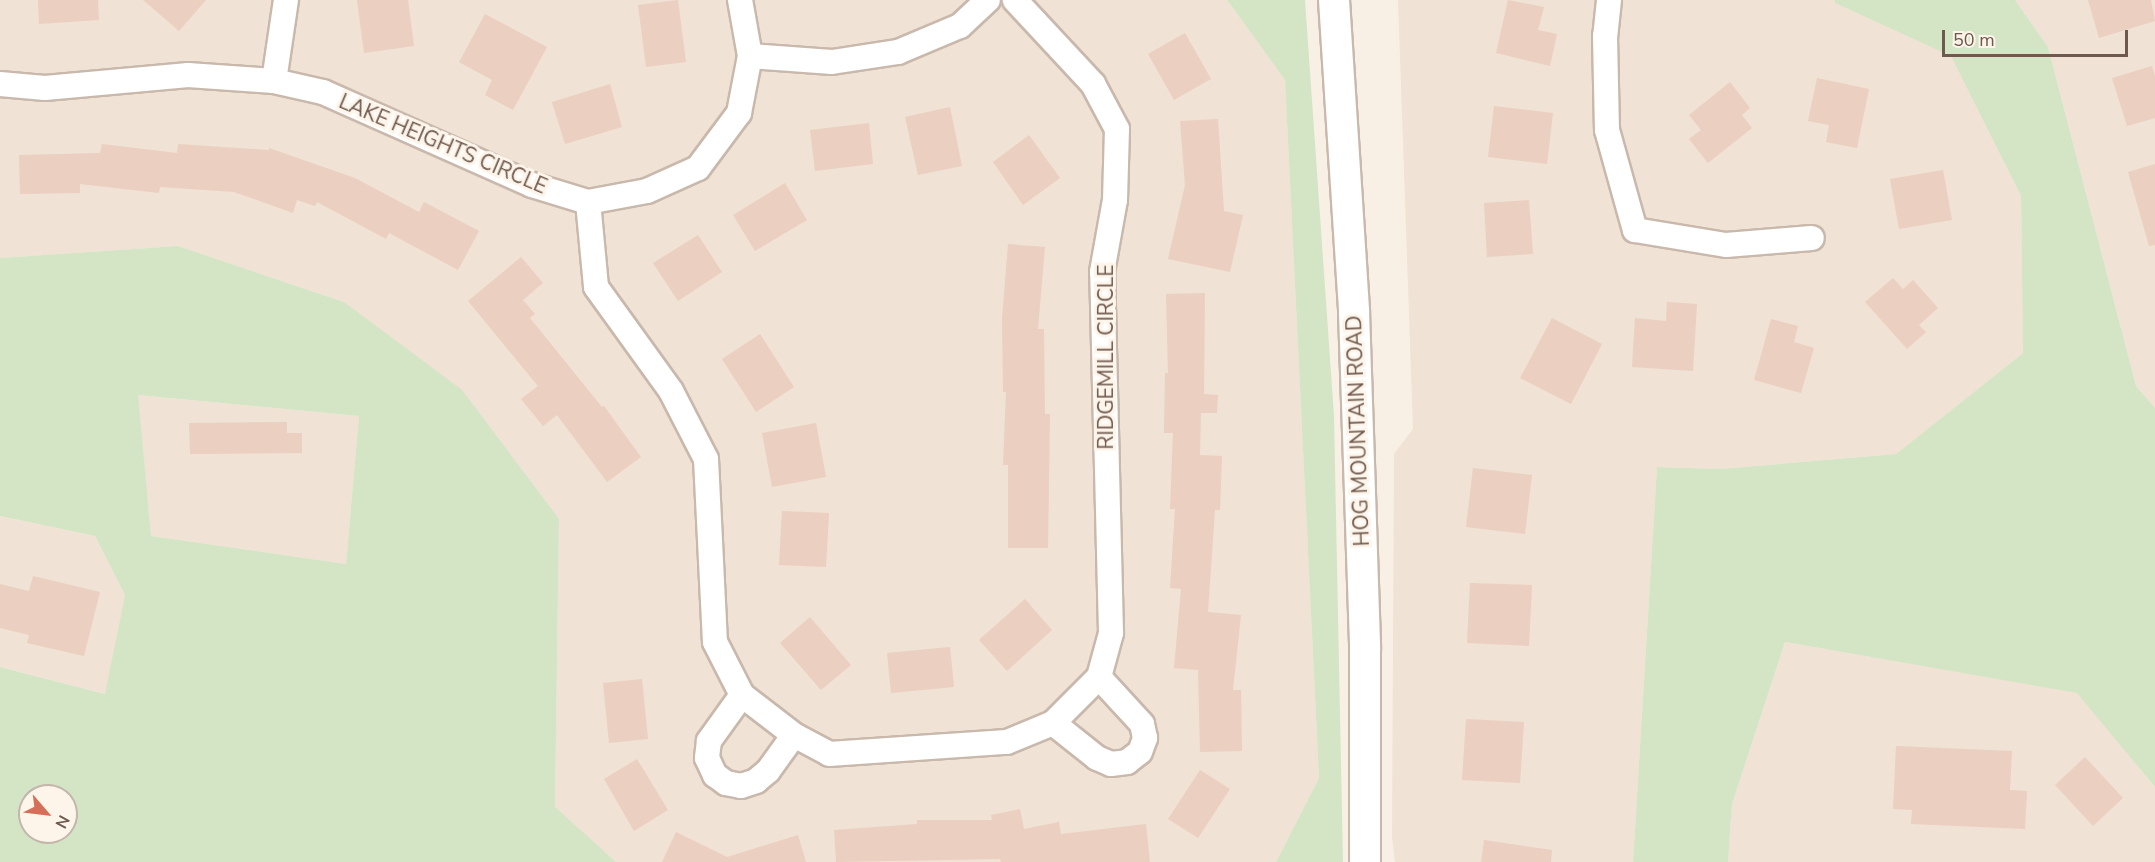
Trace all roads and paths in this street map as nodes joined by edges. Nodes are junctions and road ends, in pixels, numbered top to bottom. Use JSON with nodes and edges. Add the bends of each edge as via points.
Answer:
{"nodes":[{"id":1,"x":286,"y":0,"type":"edge"},
{"id":2,"x":740,"y":0,"type":"edge"},
{"id":3,"x":988,"y":0,"type":"edge"},
{"id":4,"x":1016,"y":0,"type":"edge"},
{"id":5,"x":1334,"y":0,"type":"edge"},
{"id":6,"x":1609,"y":0,"type":"edge"},
{"id":7,"x":750,"y":56,"type":"junction"},
{"id":8,"x":274,"y":81,"type":"junction"},
{"id":9,"x":0,"y":84,"type":"edge"},
{"id":10,"x":588,"y":202,"type":"junction"},
{"id":11,"x":1812,"y":238,"type":"dead end"},
{"id":12,"x":1099,"y":677,"type":"junction"},
{"id":13,"x":742,"y":695,"type":"junction"},
{"id":14,"x":1053,"y":723,"type":"junction"},
{"id":15,"x":794,"y":735,"type":"junction"},
{"id":16,"x":1365,"y":862,"type":"edge"}],
"edges":[{"from":1,"to":8,"type":"street"},
{"from":2,"to":7,"type":"street","name":"LAKE HEIGHTS CIRCLE"},
{"from":3,"to":7,"type":"street","via":[[960,26],[898,52],[832,62]]},
{"from":4,"to":12,"type":"street","name":"RIDGEMILL CIRCLE","via":[[1093,84],[1117,129],[1115,200],[1102,272],[1111,633]]},
{"from":5,"to":16,"type":"street","name":"HOG MOUNTAIN ROAD","via":[[1355,347],[1365,649]]},
{"from":6,"to":11,"type":"street","via":[[1605,36],[1607,130],[1635,230],[1726,245]]},
{"from":7,"to":10,"type":"street","name":"LAKE HEIGHTS CIRCLE","via":[[739,113],[698,168],[647,191]]},
{"from":8,"to":9,"type":"street","name":"LAKE HEIGHTS CIRCLE","via":[[188,75],[45,88]]},
{"from":8,"to":10,"type":"street","name":"LAKE HEIGHTS CIRCLE","via":[[323,92],[532,185]]},
{"from":10,"to":13,"type":"street","name":"RIDGEMILL CIRCLE","via":[[596,287],[671,391],[706,459],[715,642]]},
{"from":12,"to":14,"type":"street","name":"RIDGEMILL CIRCLE"},
{"from":12,"to":14,"type":"street","via":[[1142,724],[1140,752],[1127,762],[1111,765]]},
{"from":13,"to":15,"type":"street","name":"RIDGEMILL CIRCLE"},
{"from":13,"to":15,"type":"street","via":[[708,741],[707,758],[715,775],[726,783],[741,786],[756,781]]},
{"from":14,"to":15,"type":"street","name":"RIDGEMILL CIRCLE","via":[[1006,742],[829,754]]}]}
